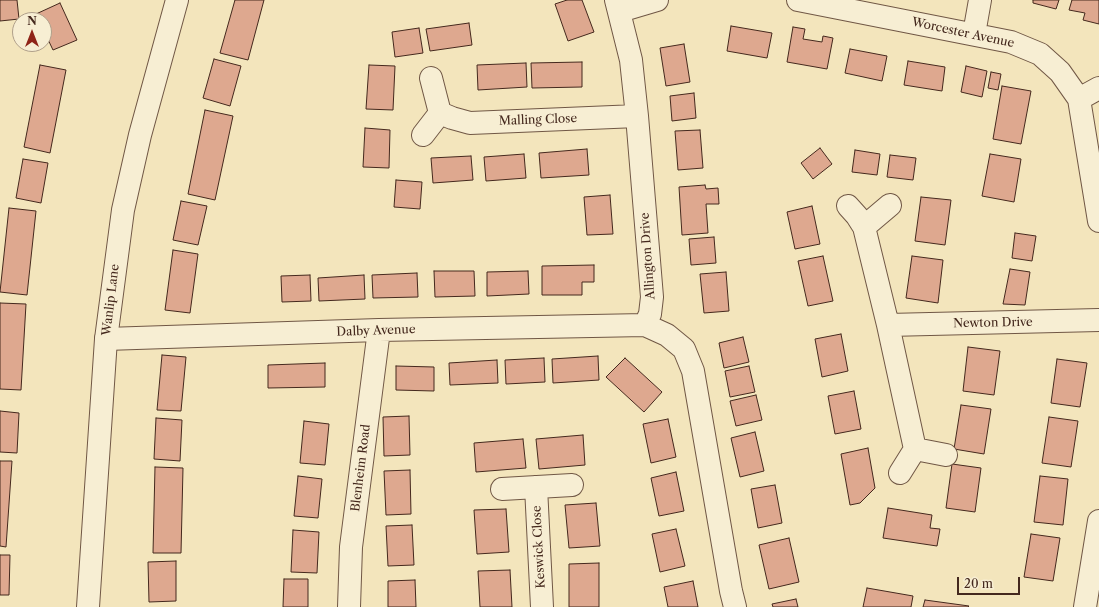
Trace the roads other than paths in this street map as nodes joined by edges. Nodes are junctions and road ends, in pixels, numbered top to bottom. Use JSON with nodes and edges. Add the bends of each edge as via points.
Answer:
{"nodes":[{"id":1,"x":177,"y":0,"type":"edge"},
{"id":2,"x":657,"y":0,"type":"edge"},
{"id":3,"x":798,"y":0,"type":"edge"},
{"id":4,"x":980,"y":0,"type":"edge"},
{"id":5,"x":618,"y":6,"type":"edge"},
{"id":6,"x":974,"y":34,"type":"junction"},
{"id":7,"x":431,"y":78,"type":"dead end"},
{"id":8,"x":1099,"y":88,"type":"edge"},
{"id":9,"x":1079,"y":99,"type":"junction"},
{"id":10,"x":440,"y":113,"type":"junction"},
{"id":11,"x":637,"y":116,"type":"junction"},
{"id":12,"x":423,"y":135,"type":"dead end"},
{"id":13,"x":890,"y":205,"type":"dead end"},
{"id":14,"x":848,"y":206,"type":"dead end"},
{"id":15,"x":1099,"y":221,"type":"edge"},
{"id":16,"x":864,"y":227,"type":"junction"},
{"id":17,"x":1099,"y":320,"type":"edge"},
{"id":18,"x":645,"y":325,"type":"junction"},
{"id":19,"x":888,"y":325,"type":"junction"},
{"id":20,"x":379,"y":330,"type":"junction"},
{"id":21,"x":106,"y":339,"type":"junction"},
{"id":22,"x":915,"y":450,"type":"junction"},
{"id":23,"x":946,"y":455,"type":"dead end"},
{"id":24,"x":900,"y":473,"type":"dead end"},
{"id":25,"x":572,"y":485,"type":"dead end"},
{"id":26,"x":536,"y":487,"type":"junction"},
{"id":27,"x":502,"y":489,"type":"dead end"},
{"id":28,"x":1099,"y":521,"type":"edge"},
{"id":29,"x":88,"y":607,"type":"edge"},
{"id":30,"x":350,"y":607,"type":"edge"},
{"id":31,"x":542,"y":607,"type":"edge"},
{"id":32,"x":735,"y":607,"type":"edge"},
{"id":33,"x":1085,"y":607,"type":"edge"}],
"edges":[{"from":1,"to":21,"type":"street","name":"Wanlip Lane","via":[[140,135],[123,210]]},
{"from":2,"to":5,"type":"street"},
{"from":3,"to":6,"type":"street","name":"Worcester Avenue"},
{"from":4,"to":6,"type":"street"},
{"from":5,"to":11,"type":"street","name":"Allington Drive","via":[[631,60]]},
{"from":6,"to":9,"type":"street","name":"Worcester Avenue","via":[[1011,42],[1040,54],[1060,72]]},
{"from":7,"to":10,"type":"street"},
{"from":8,"to":9,"type":"street"},
{"from":9,"to":15,"type":"street","name":"Worcester Avenue"},
{"from":10,"to":11,"type":"street","name":"Malling Close","via":[[470,123]]},
{"from":10,"to":12,"type":"street"},
{"from":11,"to":18,"type":"street","name":"Allington Drive","via":[[652,297],[650,314]]},
{"from":13,"to":16,"type":"street"},
{"from":14,"to":16,"type":"street"},
{"from":16,"to":19,"type":"street"},
{"from":17,"to":19,"type":"street","name":"Newton Drive"},
{"from":18,"to":20,"type":"street","name":"Dalby Avenue"},
{"from":18,"to":32,"type":"street","via":[[667,335],[684,349],[693,371]]},
{"from":19,"to":22,"type":"street"},
{"from":20,"to":21,"type":"street","name":"Dalby Avenue"},
{"from":20,"to":30,"type":"street","name":"Blenheim Road","via":[[351,547]]},
{"from":21,"to":29,"type":"street","name":"Wanlip Lane"},
{"from":22,"to":23,"type":"street"},
{"from":22,"to":24,"type":"street"},
{"from":25,"to":26,"type":"street"},
{"from":26,"to":27,"type":"street"},
{"from":26,"to":31,"type":"street","name":"Keswick Close"},
{"from":28,"to":33,"type":"street"}]}
